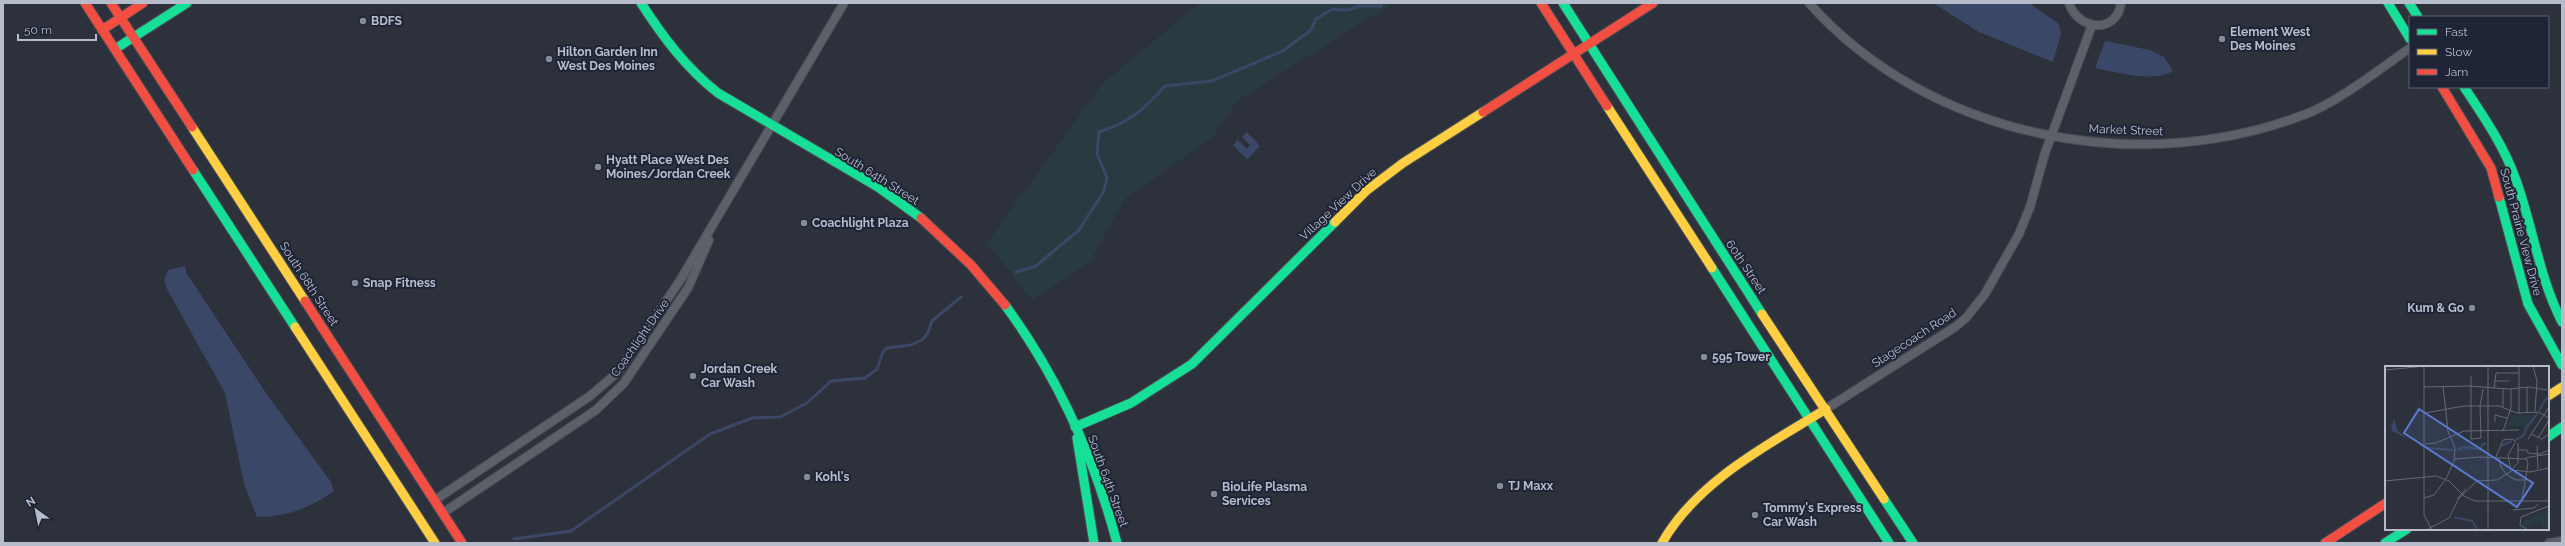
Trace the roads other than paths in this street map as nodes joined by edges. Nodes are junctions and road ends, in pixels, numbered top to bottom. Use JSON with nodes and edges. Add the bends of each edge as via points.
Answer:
{"nodes":[{"id":1,"x":85,"y":3,"type":"edge"},
{"id":2,"x":111,"y":3,"type":"edge"},
{"id":3,"x":143,"y":3,"type":"edge"},
{"id":4,"x":187,"y":3,"type":"edge"},
{"id":5,"x":641,"y":3,"type":"edge"},
{"id":6,"x":844,"y":3,"type":"edge"},
{"id":7,"x":1541,"y":3,"type":"edge"},
{"id":8,"x":1562,"y":3,"type":"edge"},
{"id":9,"x":1653,"y":3,"type":"edge"},
{"id":10,"x":1809,"y":3,"type":"edge"},
{"id":11,"x":2069,"y":3,"type":"edge"},
{"id":12,"x":2121,"y":3,"type":"edge"},
{"id":13,"x":2388,"y":3,"type":"edge"},
{"id":14,"x":2409,"y":3,"type":"edge"},
{"id":15,"x":2417,"y":16,"type":"edge"},
{"id":16,"x":121,"y":18,"type":"junction"},
{"id":17,"x":2092,"y":25,"type":"junction"},
{"id":18,"x":102,"y":30,"type":"junction"},
{"id":19,"x":2409,"y":37,"type":"edge"},
{"id":20,"x":134,"y":38,"type":"junction"},
{"id":21,"x":1589,"y":44,"type":"junction"},
{"id":22,"x":115,"y":49,"type":"junction"},
{"id":23,"x":2409,"y":49,"type":"edge"},
{"id":24,"x":1574,"y":54,"type":"junction"},
{"id":25,"x":2443,"y":88,"type":"edge"},
{"id":26,"x":2465,"y":88,"type":"edge"},
{"id":27,"x":772,"y":126,"type":"junction"},
{"id":28,"x":2053,"y":134,"type":"junction"},
{"id":29,"x":720,"y":213,"type":"junction"},
{"id":30,"x":2562,"y":322,"type":"edge"},
{"id":31,"x":2562,"y":365,"type":"edge"},
{"id":32,"x":2562,"y":387,"type":"edge"},
{"id":33,"x":2549,"y":395,"type":"edge"},
{"id":34,"x":1826,"y":409,"type":"junction"},
{"id":35,"x":1810,"y":419,"type":"junction"},
{"id":36,"x":1076,"y":427,"type":"junction"},
{"id":37,"x":2562,"y":427,"type":"edge"},
{"id":38,"x":2549,"y":436,"type":"edge"},
{"id":39,"x":436,"y":500,"type":"junction"},
{"id":40,"x":2385,"y":504,"type":"edge"},
{"id":41,"x":443,"y":513,"type":"junction"},
{"id":42,"x":2405,"y":530,"type":"edge"},
{"id":43,"x":2562,"y":541,"type":"edge"},
{"id":44,"x":435,"y":543,"type":"edge"},
{"id":45,"x":462,"y":543,"type":"edge"},
{"id":46,"x":1094,"y":543,"type":"edge"},
{"id":47,"x":1117,"y":543,"type":"edge"},
{"id":48,"x":1662,"y":543,"type":"edge"},
{"id":49,"x":1889,"y":543,"type":"edge"},
{"id":50,"x":1913,"y":543,"type":"edge"},
{"id":51,"x":2325,"y":543,"type":"edge"},
{"id":52,"x":2385,"y":543,"type":"edge"},
{"id":53,"x":2549,"y":543,"type":"edge"}],
"edges":[{"from":1,"to":18,"type":"street"},
{"from":2,"to":16,"type":"street","name":"South 68th Street"},
{"from":3,"to":16,"type":"street"},
{"from":4,"to":20,"type":"street"},
{"from":5,"to":27,"type":"street","name":"South 64th Street","via":[[659,32],[701,78],[719,94]]},
{"from":6,"to":27,"type":"street","name":"Coachlight Drive"},
{"from":7,"to":24,"type":"street"},
{"from":8,"to":21,"type":"street","name":"60th Street"},
{"from":9,"to":21,"type":"street","name":"Village View Drive"},
{"from":10,"to":28,"type":"street","name":"Market Street","via":[[1854,48],[1900,80],[1967,112],[2020,128]]},
{"from":11,"to":17,"type":"street","via":[[2077,19]]},
{"from":12,"to":17,"type":"street","via":[[2116,16],[2109,21]]},
{"from":13,"to":19,"type":"street"},
{"from":14,"to":15,"type":"street"},
{"from":16,"to":18,"type":"street"},
{"from":16,"to":20,"type":"street","name":"South 68th Street"},
{"from":17,"to":28,"type":"street","name":"Stagecoach Road"},
{"from":18,"to":22,"type":"street"},
{"from":20,"to":22,"type":"street"},
{"from":20,"to":39,"type":"street","name":"South 68th Street"},
{"from":21,"to":24,"type":"street","name":"Village View Drive"},
{"from":21,"to":34,"type":"street","name":"60th Street","via":[[1702,223]]},
{"from":22,"to":44,"type":"street"},
{"from":23,"to":28,"type":"street","name":"Market Street","via":[[2318,109],[2252,130],[2172,143],[2100,143]]},
{"from":24,"to":35,"type":"street"},
{"from":24,"to":36,"type":"street","name":"Village View Drive","via":[[1440,138],[1366,191],[1203,354],[1177,375],[1131,403]]},
{"from":25,"to":31,"type":"street","name":"South Prairie View Drive","via":[[2491,168],[2528,304]]},
{"from":26,"to":30,"type":"street","name":"South Prairie View Drive","via":[[2508,158],[2524,204],[2548,295]]},
{"from":27,"to":29,"type":"street","name":"Coachlight Drive"},
{"from":27,"to":36,"type":"street","name":"South 64th Street","via":[[896,199],[958,251],[1009,309],[1034,345]]},
{"from":28,"to":34,"type":"street","name":"Stagecoach Road","via":[[2019,234],[1985,294],[1971,313],[1955,327]]},
{"from":29,"to":39,"type":"street","name":"Coachlight Drive","via":[[679,282],[618,372],[590,396]]},
{"from":29,"to":41,"type":"street","name":"Coachlight Drive","via":[[688,288],[624,383],[596,410]]},
{"from":32,"to":33,"type":"street"},
{"from":34,"to":35,"type":"street","name":"Stagecoach Road"},
{"from":34,"to":50,"type":"street","name":"60th Street"},
{"from":35,"to":48,"type":"street","name":"Stagecoach Road","via":[[1717,482],[1677,519]]},
{"from":35,"to":49,"type":"street"},
{"from":36,"to":46,"type":"street","name":"South 64th Street"},
{"from":36,"to":47,"type":"street","name":"South 64th Street","via":[[1104,498]]},
{"from":37,"to":38,"type":"street"},
{"from":39,"to":41,"type":"street","name":"South 68th Street"},
{"from":40,"to":51,"type":"street"},
{"from":41,"to":45,"type":"street","name":"South 68th Street"},
{"from":42,"to":52,"type":"street"},
{"from":43,"to":53,"type":"street"}]}
